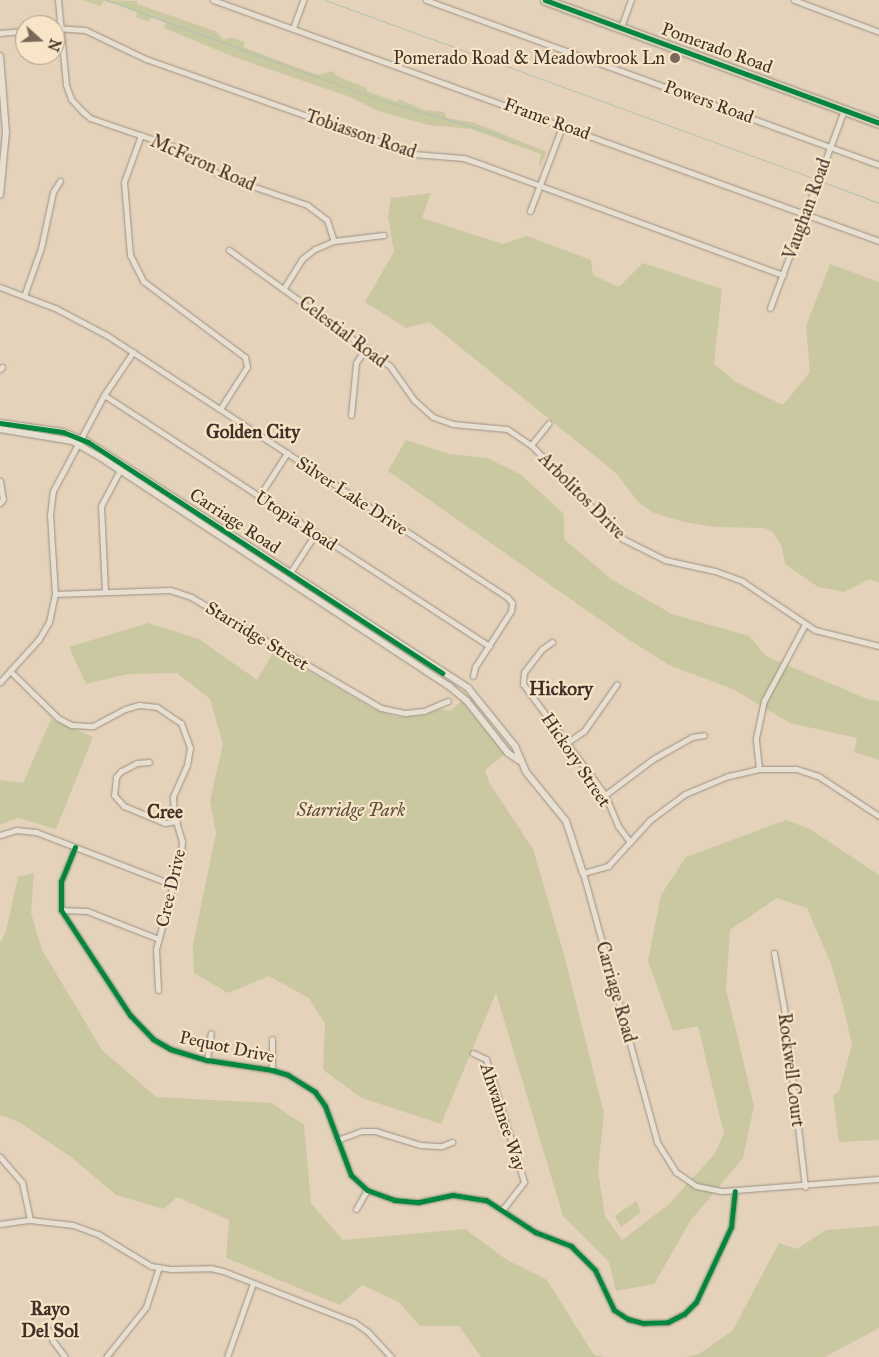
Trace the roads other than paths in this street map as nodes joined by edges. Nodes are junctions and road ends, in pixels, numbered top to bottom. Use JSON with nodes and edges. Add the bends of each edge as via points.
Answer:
{"nodes":[{"id":1,"x":58,"y":0,"type":"edge"},
{"id":2,"x":213,"y":0,"type":"edge"},
{"id":3,"x":303,"y":0,"type":"edge"},
{"id":4,"x":426,"y":0,"type":"edge"},
{"id":5,"x":545,"y":0,"type":"edge"},
{"id":6,"x":631,"y":0,"type":"edge"},
{"id":7,"x":794,"y":0,"type":"edge"},
{"id":8,"x":58,"y":15,"type":"edge"},
{"id":9,"x":621,"y":27,"type":"junction"},
{"id":10,"x":293,"y":28,"type":"junction"},
{"id":11,"x":65,"y":29,"type":"edge"},
{"id":12,"x":15,"y":32,"type":"edge"},
{"id":13,"x":879,"y":32,"type":"edge"},
{"id":14,"x":0,"y":33,"type":"edge"},
{"id":15,"x":0,"y":56,"type":"edge"},
{"id":16,"x":64,"y":65,"type":"edge"},
{"id":17,"x":1,"y":75,"type":"edge"},
{"id":18,"x":844,"y":110,"type":"junction"},
{"id":19,"x":879,"y":123,"type":"edge"},
{"id":20,"x":563,"y":124,"type":"junction"},
{"id":21,"x":140,"y":135,"type":"junction"},
{"id":22,"x":830,"y":147,"type":"junction"},
{"id":23,"x":879,"y":165,"type":"edge"},
{"id":24,"x":60,"y":181,"type":"dead end"},
{"id":25,"x":540,"y":185,"type":"junction"},
{"id":26,"x":0,"y":195,"type":"edge"},
{"id":27,"x":530,"y":211,"type":"dead end"},
{"id":28,"x":805,"y":214,"type":"junction"},
{"id":29,"x":384,"y":235,"type":"dead end"},
{"id":30,"x":334,"y":241,"type":"junction"},
{"id":31,"x":879,"y":242,"type":"edge"},
{"id":32,"x":229,"y":250,"type":"dead end"},
{"id":33,"x":783,"y":275,"type":"junction"},
{"id":34,"x":0,"y":287,"type":"edge"},
{"id":35,"x":284,"y":288,"type":"junction"},
{"id":36,"x":24,"y":296,"type":"junction"},
{"id":37,"x":770,"y":308,"type":"dead end"},
{"id":38,"x":366,"y":347,"type":"junction"},
{"id":39,"x":132,"y":352,"type":"junction"},
{"id":40,"x":104,"y":395,"type":"junction"},
{"id":41,"x":220,"y":409,"type":"junction"},
{"id":42,"x":351,"y":415,"type":"dead end"},
{"id":43,"x":0,"y":423,"type":"edge"},
{"id":44,"x":549,"y":423,"type":"dead end"},
{"id":45,"x":0,"y":429,"type":"edge"},
{"id":46,"x":79,"y":441,"type":"junction"},
{"id":47,"x":531,"y":445,"type":"junction"},
{"id":48,"x":287,"y":453,"type":"junction"},
{"id":49,"x":122,"y":467,"type":"junction"},
{"id":50,"x":0,"y":481,"type":"edge"},
{"id":51,"x":258,"y":498,"type":"junction"},
{"id":52,"x":0,"y":503,"type":"edge"},
{"id":53,"x":315,"y":534,"type":"junction"},
{"id":54,"x":288,"y":576,"type":"junction"},
{"id":55,"x":105,"y":591,"type":"junction"},
{"id":56,"x":55,"y":594,"type":"junction"},
{"id":57,"x":804,"y":626,"type":"junction"},
{"id":58,"x":552,"y":642,"type":"dead end"},
{"id":59,"x":488,"y":646,"type":"junction"},
{"id":60,"x":879,"y":646,"type":"edge"},
{"id":61,"x":10,"y":671,"type":"junction"},
{"id":62,"x":440,"y":676,"type":"junction"},
{"id":63,"x":473,"y":676,"type":"dead end"},
{"id":64,"x":0,"y":682,"type":"edge"},
{"id":65,"x":617,"y":684,"type":"dead end"},
{"id":66,"x":448,"y":701,"type":"dead end"},
{"id":67,"x":497,"y":723,"type":"junction"},
{"id":68,"x":489,"y":729,"type":"junction"},
{"id":69,"x":704,"y":735,"type":"dead end"},
{"id":70,"x":568,"y":742,"type":"junction"},
{"id":71,"x":520,"y":761,"type":"junction"},
{"id":72,"x":149,"y":762,"type":"dead end"},
{"id":73,"x":759,"y":770,"type":"junction"},
{"id":74,"x":604,"y":795,"type":"junction"},
{"id":75,"x":879,"y":816,"type":"edge"},
{"id":76,"x":177,"y":821,"type":"junction"},
{"id":77,"x":0,"y":836,"type":"edge"},
{"id":78,"x":630,"y":842,"type":"junction"},
{"id":79,"x":75,"y":847,"type":"junction"},
{"id":80,"x":583,"y":873,"type":"junction"},
{"id":81,"x":173,"y":885,"type":"junction"},
{"id":82,"x":61,"y":910,"type":"junction"},
{"id":83,"x":159,"y":940,"type":"junction"},
{"id":84,"x":774,"y":953,"type":"dead end"},
{"id":85,"x":158,"y":990,"type":"dead end"},
{"id":86,"x":211,"y":1033,"type":"dead end"},
{"id":87,"x":272,"y":1039,"type":"dead end"},
{"id":88,"x":473,"y":1053,"type":"dead end"},
{"id":89,"x":207,"y":1060,"type":"junction"},
{"id":90,"x":272,"y":1070,"type":"junction"},
{"id":91,"x":337,"y":1140,"type":"junction"},
{"id":92,"x":452,"y":1142,"type":"dead end"},
{"id":93,"x":0,"y":1157,"type":"edge"},
{"id":94,"x":879,"y":1179,"type":"edge"},
{"id":95,"x":805,"y":1187,"type":"junction"},
{"id":96,"x":367,"y":1190,"type":"junction"},
{"id":97,"x":735,"y":1190,"type":"junction"},
{"id":98,"x":356,"y":1209,"type":"dead end"},
{"id":99,"x":502,"y":1210,"type":"junction"},
{"id":100,"x":30,"y":1220,"type":"junction"},
{"id":101,"x":0,"y":1224,"type":"edge"},
{"id":102,"x":159,"y":1267,"type":"junction"},
{"id":103,"x":253,"y":1283,"type":"junction"},
{"id":104,"x":49,"y":1330,"type":"dead end"},
{"id":105,"x":65,"y":1357,"type":"edge"},
{"id":106,"x":106,"y":1357,"type":"edge"},
{"id":107,"x":228,"y":1357,"type":"edge"},
{"id":108,"x":391,"y":1357,"type":"edge"}],
"edges":[{"from":1,"to":8,"type":"street","name":"McFeron Road"},
{"from":2,"to":10,"type":"street","name":"Frame Road"},
{"from":3,"to":10,"type":"street"},
{"from":4,"to":22,"type":"street","name":"Powers Road"},
{"from":5,"to":9,"type":"main road","name":"Pomerado Road"},
{"from":6,"to":9,"type":"street"},
{"from":7,"to":13,"type":"street"},
{"from":9,"to":18,"type":"main road","name":"Pomerado Road"},
{"from":10,"to":20,"type":"street","name":"Frame Road"},
{"from":11,"to":25,"type":"street","name":"Tobiasson Road","via":[[85,30],[146,59],[414,154],[463,158]]},
{"from":12,"to":14,"type":"street"},
{"from":15,"to":17,"type":"street"},
{"from":16,"to":21,"type":"street","name":"McFeron Road","via":[[70,99],[90,118]]},
{"from":17,"to":26,"type":"street","via":[[6,132]]},
{"from":18,"to":19,"type":"main road","name":"Pomerado Road"},
{"from":18,"to":22,"type":"street","name":"Vaughan Road"},
{"from":20,"to":25,"type":"street"},
{"from":20,"to":28,"type":"street","name":"Frame Road"},
{"from":21,"to":30,"type":"street","name":"McFeron Road","via":[[178,148],[220,175],[307,206],[327,220]]},
{"from":21,"to":41,"type":"street","via":[[124,182],[130,255],[143,281],[245,357],[246,367]]},
{"from":22,"to":23,"type":"street","name":"Powers Road"},
{"from":22,"to":28,"type":"street","name":"Vaughan Road"},
{"from":24,"to":36,"type":"street","via":[[53,192],[41,248]]},
{"from":25,"to":27,"type":"street"},
{"from":25,"to":33,"type":"street","name":"Tobiasson Road"},
{"from":28,"to":31,"type":"street","name":"Frame Road"},
{"from":28,"to":33,"type":"street","name":"Vaughan Road"},
{"from":29,"to":30,"type":"street"},
{"from":30,"to":35,"type":"street","via":[[302,259]]},
{"from":32,"to":35,"type":"street","name":"Celestial Road"},
{"from":33,"to":37,"type":"street","name":"Vaughan Road"},
{"from":34,"to":36,"type":"street","name":"Silver Lake Drive"},
{"from":35,"to":38,"type":"street","name":"Celestial Road"},
{"from":36,"to":39,"type":"street","name":"Silver Lake Drive","via":[[55,308]]},
{"from":38,"to":42,"type":"street","via":[[356,363]]},
{"from":38,"to":47,"type":"street","name":"Celestial Road","via":[[390,366],[414,400],[433,417],[453,424],[507,429]]},
{"from":39,"to":40,"type":"street"},
{"from":39,"to":41,"type":"street","name":"Silver Lake Drive"},
{"from":40,"to":46,"type":"street"},
{"from":40,"to":51,"type":"street","name":"Utopia Road"},
{"from":41,"to":48,"type":"street","name":"Silver Lake Drive"},
{"from":43,"to":46,"type":"street","name":"Carriage Road"},
{"from":44,"to":47,"type":"street"},
{"from":45,"to":46,"type":"street","name":"Carriage Road"},
{"from":46,"to":49,"type":"street","name":"Carriage Road"},
{"from":46,"to":56,"type":"street","via":[[56,482],[50,503]]},
{"from":47,"to":57,"type":"street","name":"Arbolitos Drive","via":[[623,539],[665,560],[716,571],[742,581]]},
{"from":48,"to":51,"type":"street"},
{"from":48,"to":59,"type":"street","name":"Silver Lake Drive","via":[[508,598],[512,603],[511,611]]},
{"from":49,"to":54,"type":"street","name":"Carriage Road"},
{"from":49,"to":55,"type":"street","via":[[101,506]]},
{"from":50,"to":52,"type":"street","via":[[3,498]]},
{"from":51,"to":53,"type":"street","name":"Utopia Road"},
{"from":53,"to":54,"type":"street"},
{"from":53,"to":59,"type":"street","name":"Utopia Road"},
{"from":54,"to":62,"type":"street","name":"Carriage Road"},
{"from":55,"to":56,"type":"street","name":"Starridge Street"},
{"from":55,"to":66,"type":"street","name":"Starridge Street","via":[[159,588],[191,596],[387,710],[424,711]]},
{"from":56,"to":61,"type":"street","via":[[50,622]]},
{"from":57,"to":60,"type":"street","name":"Arbolitos Drive"},
{"from":57,"to":73,"type":"street","via":[[764,702],[756,738]]},
{"from":58,"to":70,"type":"street","name":"Hickory Street","via":[[542,649],[521,678]]},
{"from":59,"to":63,"type":"street"},
{"from":61,"to":64,"type":"street"},
{"from":61,"to":76,"type":"street","name":"Cree Drive","via":[[58,718],[71,725],[93,726],[139,705],[157,707],[174,716],[181,723],[190,748],[187,765],[173,797]]},
{"from":62,"to":67,"type":"street","name":"Carriage Road","via":[[468,688]]},
{"from":62,"to":68,"type":"street","name":"Carriage Road","via":[[467,701]]},
{"from":65,"to":70,"type":"street","via":[[584,731]]},
{"from":67,"to":68,"type":"street"},
{"from":67,"to":71,"type":"street","name":"Carriage Road","via":[[517,750]]},
{"from":68,"to":71,"type":"street","name":"Carriage Road","via":[[508,753]]},
{"from":69,"to":74,"type":"street","via":[[692,737],[653,759]]},
{"from":70,"to":74,"type":"street","name":"Hickory Street"},
{"from":71,"to":80,"type":"street","name":"Carriage Road","via":[[566,821]]},
{"from":72,"to":76,"type":"street","via":[[137,763],[121,772],[116,777],[114,795],[124,806],[165,823]]},
{"from":73,"to":75,"type":"street","via":[[796,769],[818,776]]},
{"from":73,"to":78,"type":"street","via":[[728,776],[685,794],[650,820]]},
{"from":74,"to":78,"type":"street","name":"Hickory Street","via":[[618,826]]},
{"from":76,"to":81,"type":"street","name":"Cree Drive","via":[[182,841]]},
{"from":77,"to":79,"type":"street","via":[[16,830],[36,832]]},
{"from":78,"to":80,"type":"street","via":[[608,866]]},
{"from":79,"to":81,"type":"street"},
{"from":79,"to":82,"type":"street","via":[[60,886]]},
{"from":80,"to":97,"type":"street","name":"Carriage Road","via":[[657,1142],[676,1172],[685,1179],[709,1190]]},
{"from":81,"to":83,"type":"street","name":"Cree Drive"},
{"from":82,"to":83,"type":"street","via":[[87,911]]},
{"from":82,"to":89,"type":"street","name":"Pequot Drive","via":[[130,1015],[153,1039],[170,1049]]},
{"from":83,"to":85,"type":"street","name":"Cree Drive","via":[[156,959]]},
{"from":84,"to":95,"type":"street","name":"Rockwell Court","via":[[784,1008]]},
{"from":86,"to":89,"type":"street"},
{"from":87,"to":90,"type":"street"},
{"from":88,"to":99,"type":"street","name":"Ahwahnee Way","via":[[486,1060],[524,1182]]},
{"from":89,"to":90,"type":"street","name":"Pequot Drive"},
{"from":90,"to":91,"type":"street","name":"Pequot Drive","via":[[288,1075],[315,1092]]},
{"from":91,"to":92,"type":"street","via":[[362,1131],[375,1131],[420,1145],[442,1146]]},
{"from":91,"to":96,"type":"street","name":"Pequot Drive","via":[[350,1175]]},
{"from":93,"to":100,"type":"street","via":[[22,1182]]},
{"from":94,"to":95,"type":"street","name":"Carriage Road"},
{"from":95,"to":97,"type":"street","name":"Carriage Road"},
{"from":96,"to":98,"type":"street"},
{"from":96,"to":99,"type":"street","name":"Pequot Drive","via":[[394,1200],[419,1202],[472,1195]]},
{"from":97,"to":99,"type":"street","name":"Pequot Drive","via":[[731,1226],[696,1302],[684,1314],[668,1322],[643,1323],[628,1319],[610,1304],[586,1258],[571,1246],[535,1232]]},
{"from":100,"to":101,"type":"street"},
{"from":100,"to":102,"type":"street","via":[[88,1230],[140,1261]]},
{"from":102,"to":103,"type":"street","via":[[210,1268]]},
{"from":102,"to":106,"type":"street","via":[[146,1307]]},
{"from":103,"to":107,"type":"street"},
{"from":103,"to":108,"type":"street","via":[[354,1322]]},
{"from":104,"to":105,"type":"street","via":[[52,1341]]}]}
